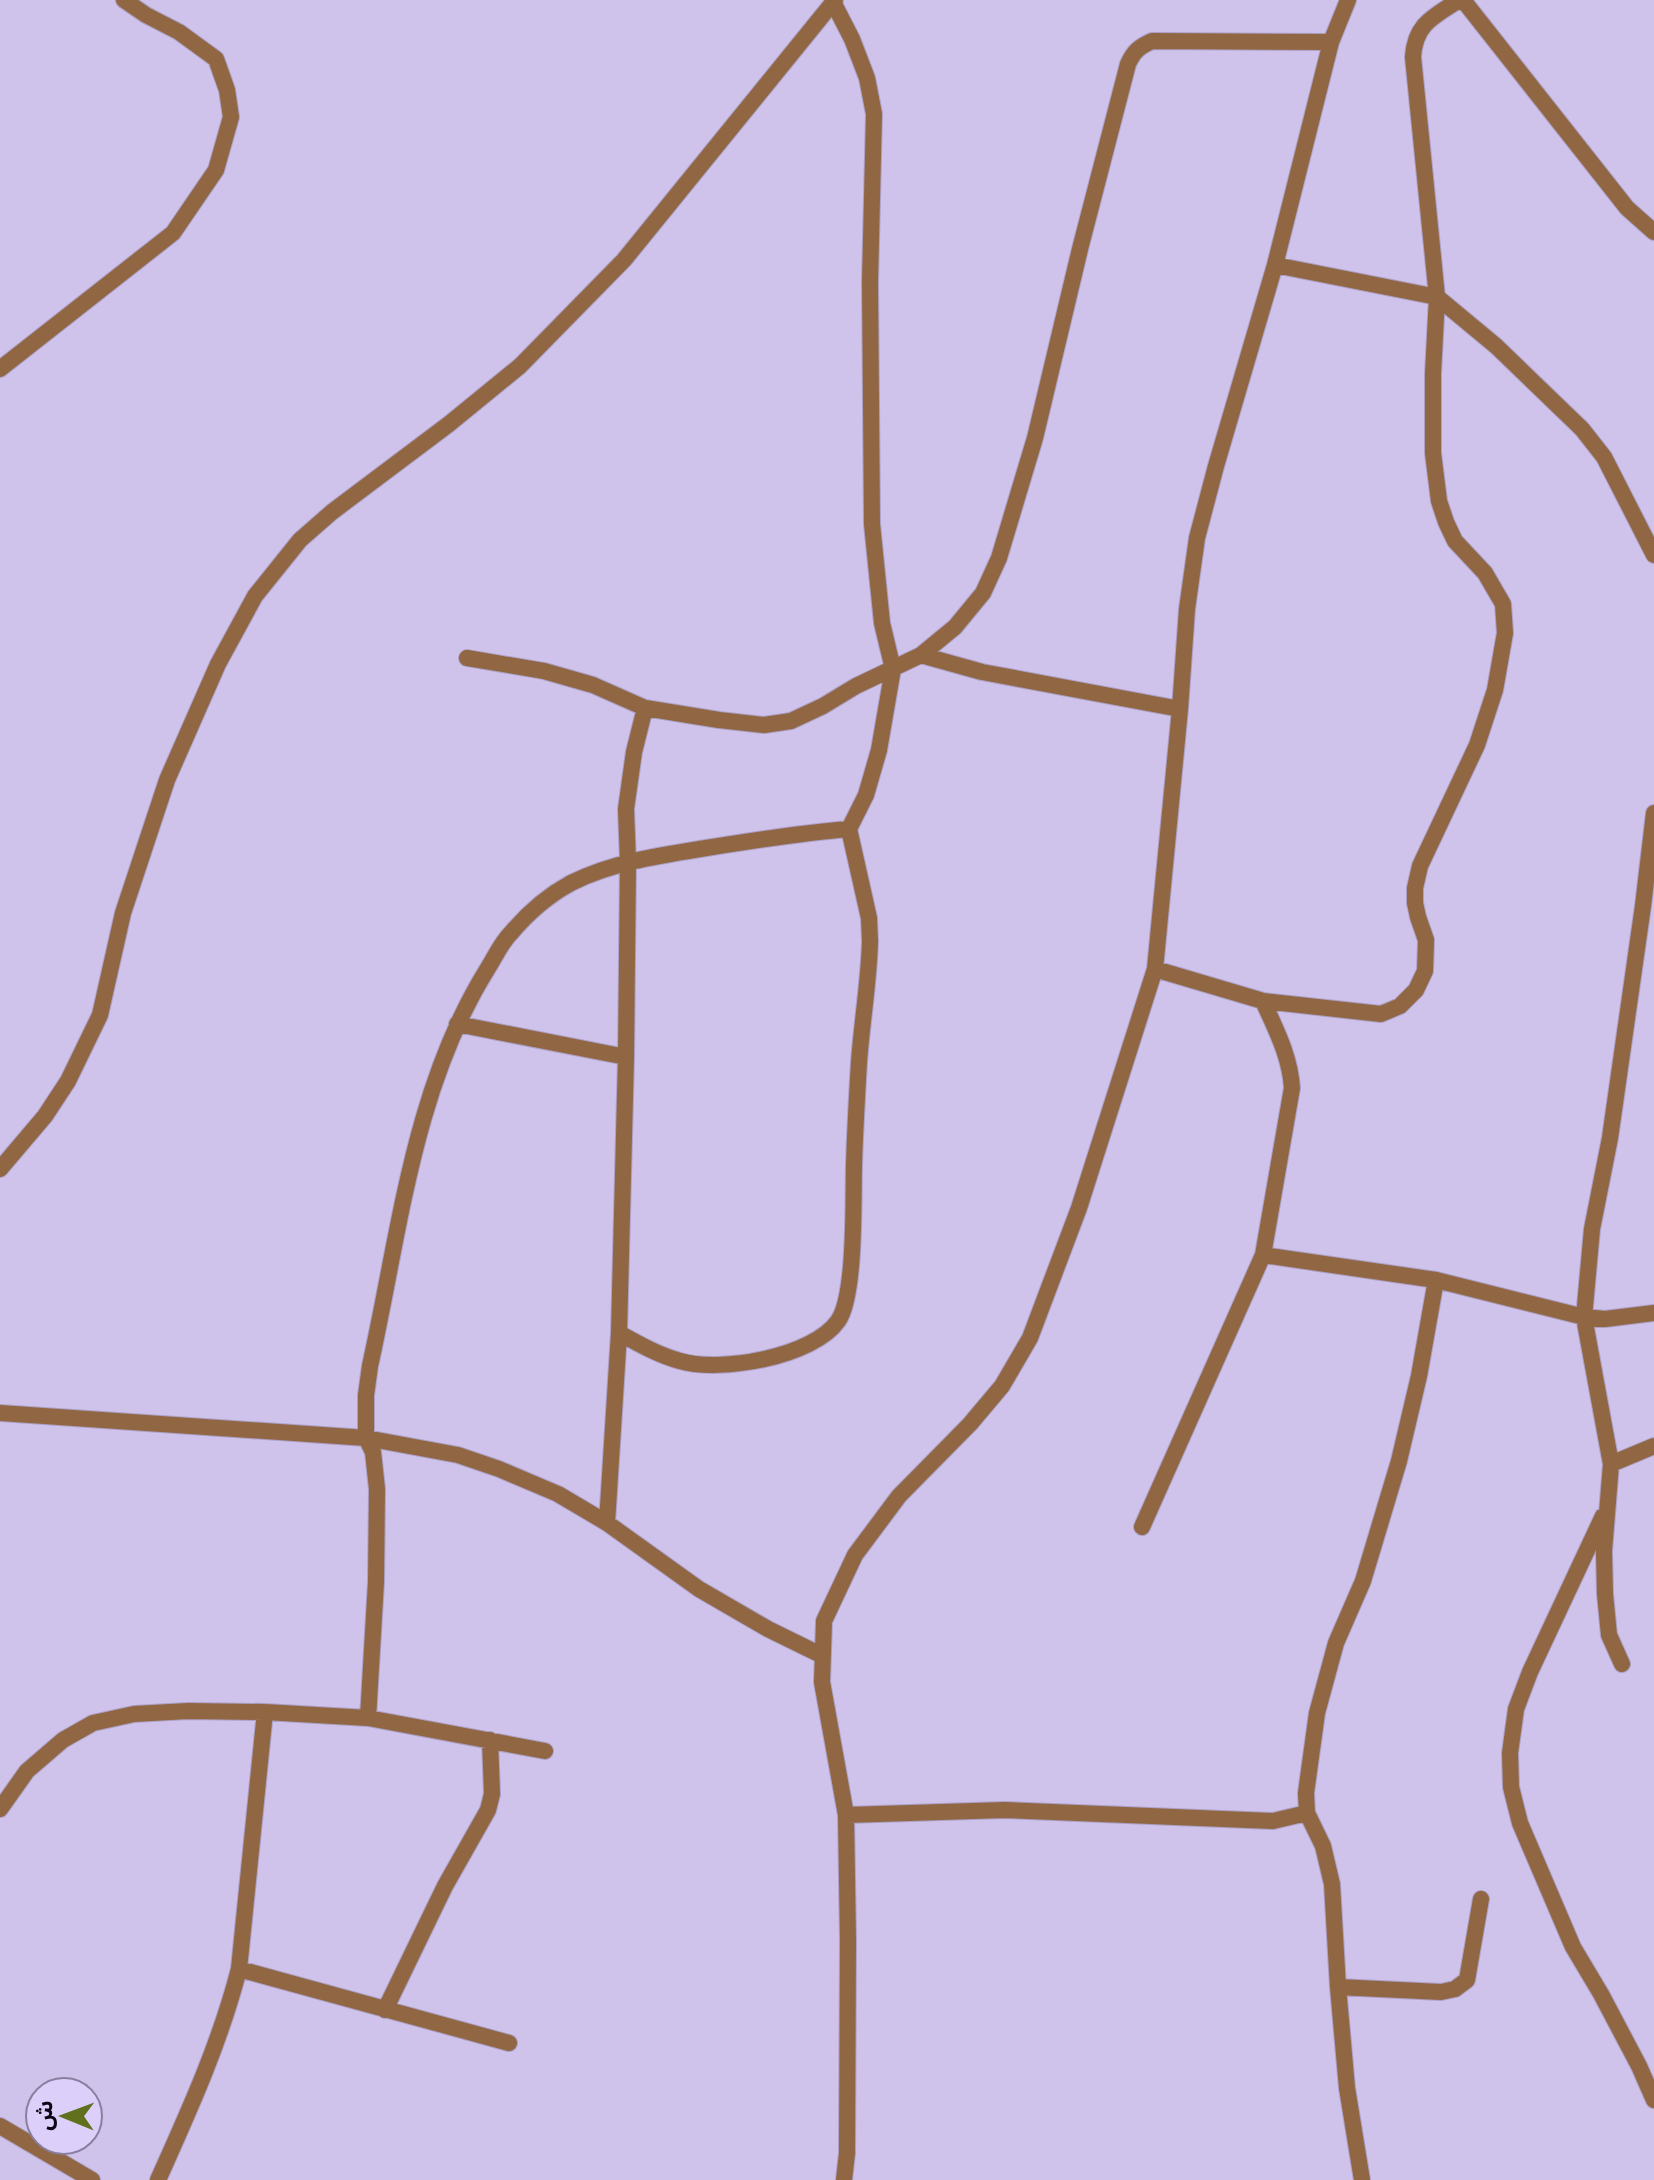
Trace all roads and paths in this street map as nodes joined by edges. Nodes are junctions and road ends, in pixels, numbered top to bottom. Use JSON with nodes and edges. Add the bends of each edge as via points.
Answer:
{"nodes":[{"id":1,"x":124,"y":0,"type":"edge"},
{"id":2,"x":1348,"y":0,"type":"edge"},
{"id":3,"x":1461,"y":0,"type":"edge"},
{"id":4,"x":834,"y":1,"type":"edge"},
{"id":5,"x":1331,"y":42,"type":"junction"},
{"id":6,"x":1654,"y":232,"type":"edge"},
{"id":7,"x":1275,"y":265,"type":"junction"},
{"id":8,"x":1437,"y":297,"type":"junction"},
{"id":9,"x":0,"y":369,"type":"edge"},
{"id":10,"x":1654,"y":555,"type":"edge"},
{"id":11,"x":921,"y":655,"type":"junction"},
{"id":12,"x":467,"y":658,"type":"dead end"},
{"id":13,"x":893,"y":669,"type":"junction"},
{"id":14,"x":645,"y":708,"type":"junction"},
{"id":15,"x":1180,"y":709,"type":"junction"},
{"id":16,"x":1654,"y":813,"type":"edge"},
{"id":17,"x":849,"y":829,"type":"junction"},
{"id":18,"x":628,"y":862,"type":"junction"},
{"id":19,"x":1648,"y":907,"type":"edge"},
{"id":20,"x":1155,"y":969,"type":"junction"},
{"id":21,"x":1263,"y":1001,"type":"junction"},
{"id":22,"x":457,"y":1024,"type":"junction"},
{"id":23,"x":626,"y":1057,"type":"junction"},
{"id":24,"x":0,"y":1168,"type":"edge"},
{"id":25,"x":1263,"y":1255,"type":"junction"},
{"id":26,"x":1436,"y":1280,"type":"junction"},
{"id":27,"x":1654,"y":1313,"type":"edge"},
{"id":28,"x":1584,"y":1317,"type":"junction"},
{"id":29,"x":619,"y":1333,"type":"junction"},
{"id":30,"x":0,"y":1413,"type":"edge"},
{"id":31,"x":366,"y":1438,"type":"junction"},
{"id":32,"x":1654,"y":1446,"type":"edge"},
{"id":33,"x":1611,"y":1464,"type":"junction"},
{"id":34,"x":1607,"y":1507,"type":"junction"},
{"id":35,"x":607,"y":1523,"type":"junction"},
{"id":36,"x":1142,"y":1527,"type":"dead end"},
{"id":37,"x":821,"y":1655,"type":"junction"},
{"id":38,"x":1622,"y":1664,"type":"dead end"},
{"id":39,"x":265,"y":1712,"type":"junction"},
{"id":40,"x":368,"y":1718,"type":"junction"},
{"id":41,"x":490,"y":1740,"type":"junction"},
{"id":42,"x":545,"y":1751,"type":"dead end"},
{"id":43,"x":0,"y":1809,"type":"edge"},
{"id":44,"x":1307,"y":1813,"type":"junction"},
{"id":45,"x":846,"y":1815,"type":"junction"},
{"id":46,"x":1481,"y":1899,"type":"dead end"},
{"id":47,"x":239,"y":1969,"type":"junction"},
{"id":48,"x":1338,"y":1987,"type":"junction"},
{"id":49,"x":385,"y":2010,"type":"junction"},
{"id":50,"x":509,"y":2043,"type":"dead end"},
{"id":51,"x":1654,"y":2100,"type":"edge"},
{"id":52,"x":0,"y":2126,"type":"edge"},
{"id":53,"x":92,"y":2180,"type":"edge"},
{"id":54,"x":158,"y":2180,"type":"edge"},
{"id":55,"x":844,"y":2180,"type":"edge"},
{"id":56,"x":1362,"y":2180,"type":"edge"}],
"edges":[{"from":1,"to":9,"type":"street","via":[[216,59],[231,117],[221,158],[173,233]]},
{"from":2,"to":5,"type":"street"},
{"from":3,"to":6,"type":"street","via":[[1627,208]]},
{"from":3,"to":8,"type":"street","via":[[1427,21],[1414,44]]},
{"from":4,"to":13,"type":"street","via":[[867,78],[874,114],[872,524],[882,623]]},
{"from":4,"to":24,"type":"street","via":[[624,260],[508,376],[300,540],[255,596],[218,664],[167,780],[123,913],[100,1015],[68,1081]]},
{"from":5,"to":7,"type":"street"},
{"from":5,"to":11,"type":"street","via":[[1152,41],[1134,51],[999,558],[983,593],[955,627]]},
{"from":7,"to":8,"type":"street"},
{"from":7,"to":15,"type":"street","via":[[1197,538]]},
{"from":8,"to":10,"type":"street","via":[[1582,429],[1604,457]]},
{"from":8,"to":21,"type":"street","via":[[1433,453],[1439,501],[1455,541],[1485,573],[1503,604],[1505,633],[1495,690],[1477,745],[1420,866],[1415,903],[1426,940],[1425,971],[1416,990],[1400,1006],[1381,1014]]},
{"from":11,"to":13,"type":"street"},
{"from":11,"to":15,"type":"street","via":[[982,672]]},
{"from":12,"to":14,"type":"street","via":[[593,685]]},
{"from":13,"to":14,"type":"street","via":[[791,721],[764,725]]},
{"from":13,"to":17,"type":"street","via":[[879,750]]},
{"from":14,"to":18,"type":"street","via":[[626,809]]},
{"from":15,"to":20,"type":"street"},
{"from":16,"to":19,"type":"street"},
{"from":17,"to":18,"type":"street"},
{"from":17,"to":29,"type":"street","via":[[870,941],[851,1255],[839,1320],[791,1352],[717,1365],[683,1362]]},
{"from":18,"to":22,"type":"street","via":[[572,883],[509,934]]},
{"from":18,"to":23,"type":"street"},
{"from":19,"to":28,"type":"street","via":[[1592,1229]]},
{"from":20,"to":21,"type":"street"},
{"from":20,"to":37,"type":"street","via":[[1079,1208],[1030,1338],[1002,1386],[899,1496],[855,1555],[824,1621]]},
{"from":21,"to":25,"type":"street","via":[[1284,1048],[1292,1088]]},
{"from":22,"to":23,"type":"street"},
{"from":22,"to":31,"type":"street","via":[[417,1136],[370,1366]]},
{"from":23,"to":29,"type":"street"},
{"from":25,"to":26,"type":"street"},
{"from":25,"to":36,"type":"street"},
{"from":26,"to":28,"type":"street"},
{"from":26,"to":44,"type":"street","via":[[1399,1461],[1317,1713]]},
{"from":27,"to":28,"type":"street"},
{"from":28,"to":33,"type":"street"},
{"from":29,"to":35,"type":"street"},
{"from":30,"to":31,"type":"street"},
{"from":31,"to":35,"type":"street","via":[[458,1455],[499,1469],[558,1494]]},
{"from":31,"to":40,"type":"street","via":[[377,1489]]},
{"from":32,"to":33,"type":"street"},
{"from":33,"to":34,"type":"street"},
{"from":34,"to":38,"type":"street","via":[[1609,1635]]},
{"from":34,"to":51,"type":"street","via":[[1516,1709],[1511,1787],[1520,1823],[1573,1947]]},
{"from":35,"to":37,"type":"street","via":[[699,1589]]},
{"from":37,"to":45,"type":"street"},
{"from":39,"to":40,"type":"street"},
{"from":39,"to":43,"type":"street","via":[[134,1714],[93,1723],[27,1771]]},
{"from":39,"to":47,"type":"street"},
{"from":40,"to":41,"type":"street"},
{"from":41,"to":42,"type":"street"},
{"from":41,"to":49,"type":"street","via":[[488,1810]]},
{"from":44,"to":45,"type":"street","via":[[1273,1821],[1005,1810]]},
{"from":44,"to":48,"type":"street","via":[[1323,1846],[1332,1884]]},
{"from":45,"to":55,"type":"street"},
{"from":46,"to":48,"type":"street","via":[[1467,1980],[1455,1989]]},
{"from":47,"to":49,"type":"street"},
{"from":47,"to":54,"type":"street","via":[[205,2074]]},
{"from":48,"to":56,"type":"street"},
{"from":49,"to":50,"type":"street"},
{"from":52,"to":53,"type":"street"}]}
